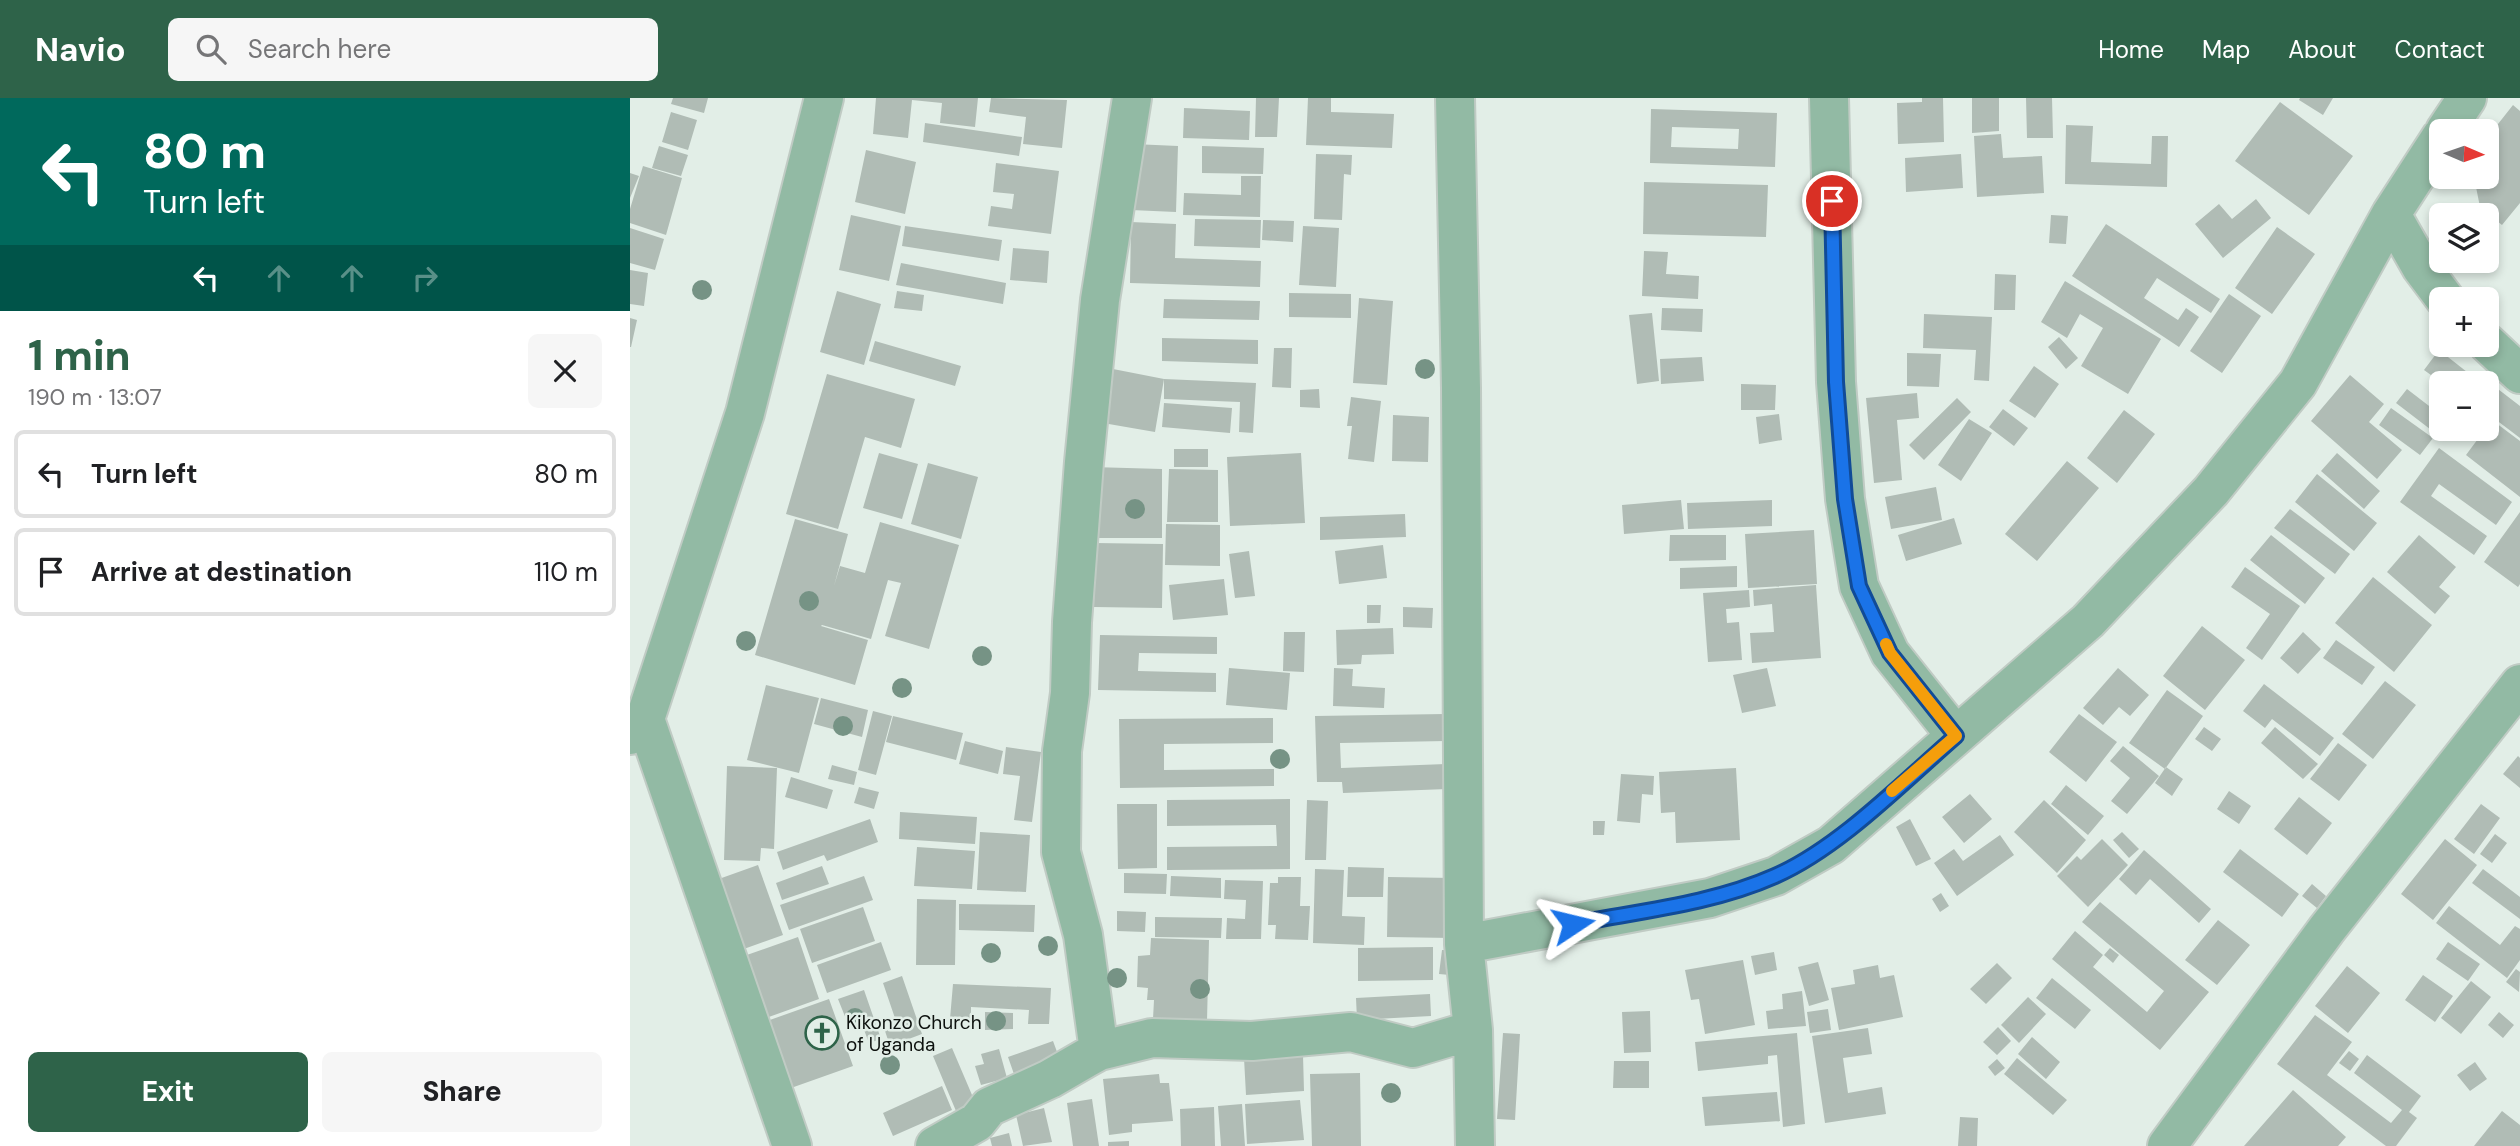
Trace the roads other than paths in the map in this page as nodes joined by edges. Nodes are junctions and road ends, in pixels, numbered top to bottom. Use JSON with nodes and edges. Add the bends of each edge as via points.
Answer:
{"nodes":[{"id":1,"x":824,"y":98,"type":"edge"},
{"id":2,"x":1132,"y":98,"type":"edge"},
{"id":3,"x":1455,"y":98,"type":"edge"},
{"id":4,"x":1829,"y":98,"type":"edge"},
{"id":5,"x":2467,"y":98,"type":"edge"},
{"id":6,"x":2453,"y":119,"type":"edge"},
{"id":7,"x":2429,"y":155,"type":"edge"},
{"id":8,"x":2391,"y":214,"type":"junction"},
{"id":9,"x":2436,"y":287,"type":"edge"},
{"id":10,"x":2499,"y":354,"type":"edge"},
{"id":11,"x":2520,"y":374,"type":"edge"},
{"id":12,"x":2520,"y":684,"type":"edge"},
{"id":13,"x":637,"y":727,"type":"edge"},
{"id":14,"x":1956,"y":736,"type":"junction"},
{"id":15,"x":1464,"y":944,"type":"junction"},
{"id":16,"x":1473,"y":1030,"type":"junction"},
{"id":17,"x":1099,"y":1051,"type":"junction"},
{"id":18,"x":792,"y":1146,"type":"edge"},
{"id":19,"x":934,"y":1146,"type":"edge"},
{"id":20,"x":1475,"y":1146,"type":"edge"},
{"id":21,"x":2167,"y":1146,"type":"edge"}],
"edges":[{"from":1,"to":13,"type":"street","via":[[745,413]]},
{"from":2,"to":17,"type":"street","via":[[1100,300],[1062,751],[1060,852],[1083,935]]},
{"from":3,"to":15,"type":"street"},
{"from":4,"to":14,"type":"street","via":[[1836,382],[1845,499],[1859,586],[1890,653]]},
{"from":5,"to":6,"type":"street"},
{"from":7,"to":8,"type":"street"},
{"from":8,"to":9,"type":"street"},
{"from":8,"to":14,"type":"street","via":[[2298,383],[2211,491],[2088,621]]},
{"from":10,"to":11,"type":"street"},
{"from":12,"to":21,"type":"street","via":[[2327,929]]},
{"from":13,"to":18,"type":"street"},
{"from":14,"to":15,"type":"street","via":[[1831,845],[1776,876],[1710,898]]},
{"from":15,"to":16,"type":"street"},
{"from":16,"to":17,"type":"street","via":[[1413,1048],[1351,1032],[1252,1041],[1152,1038]]},
{"from":16,"to":20,"type":"street"},
{"from":17,"to":19,"type":"street","via":[[989,1107],[977,1122]]}]}
